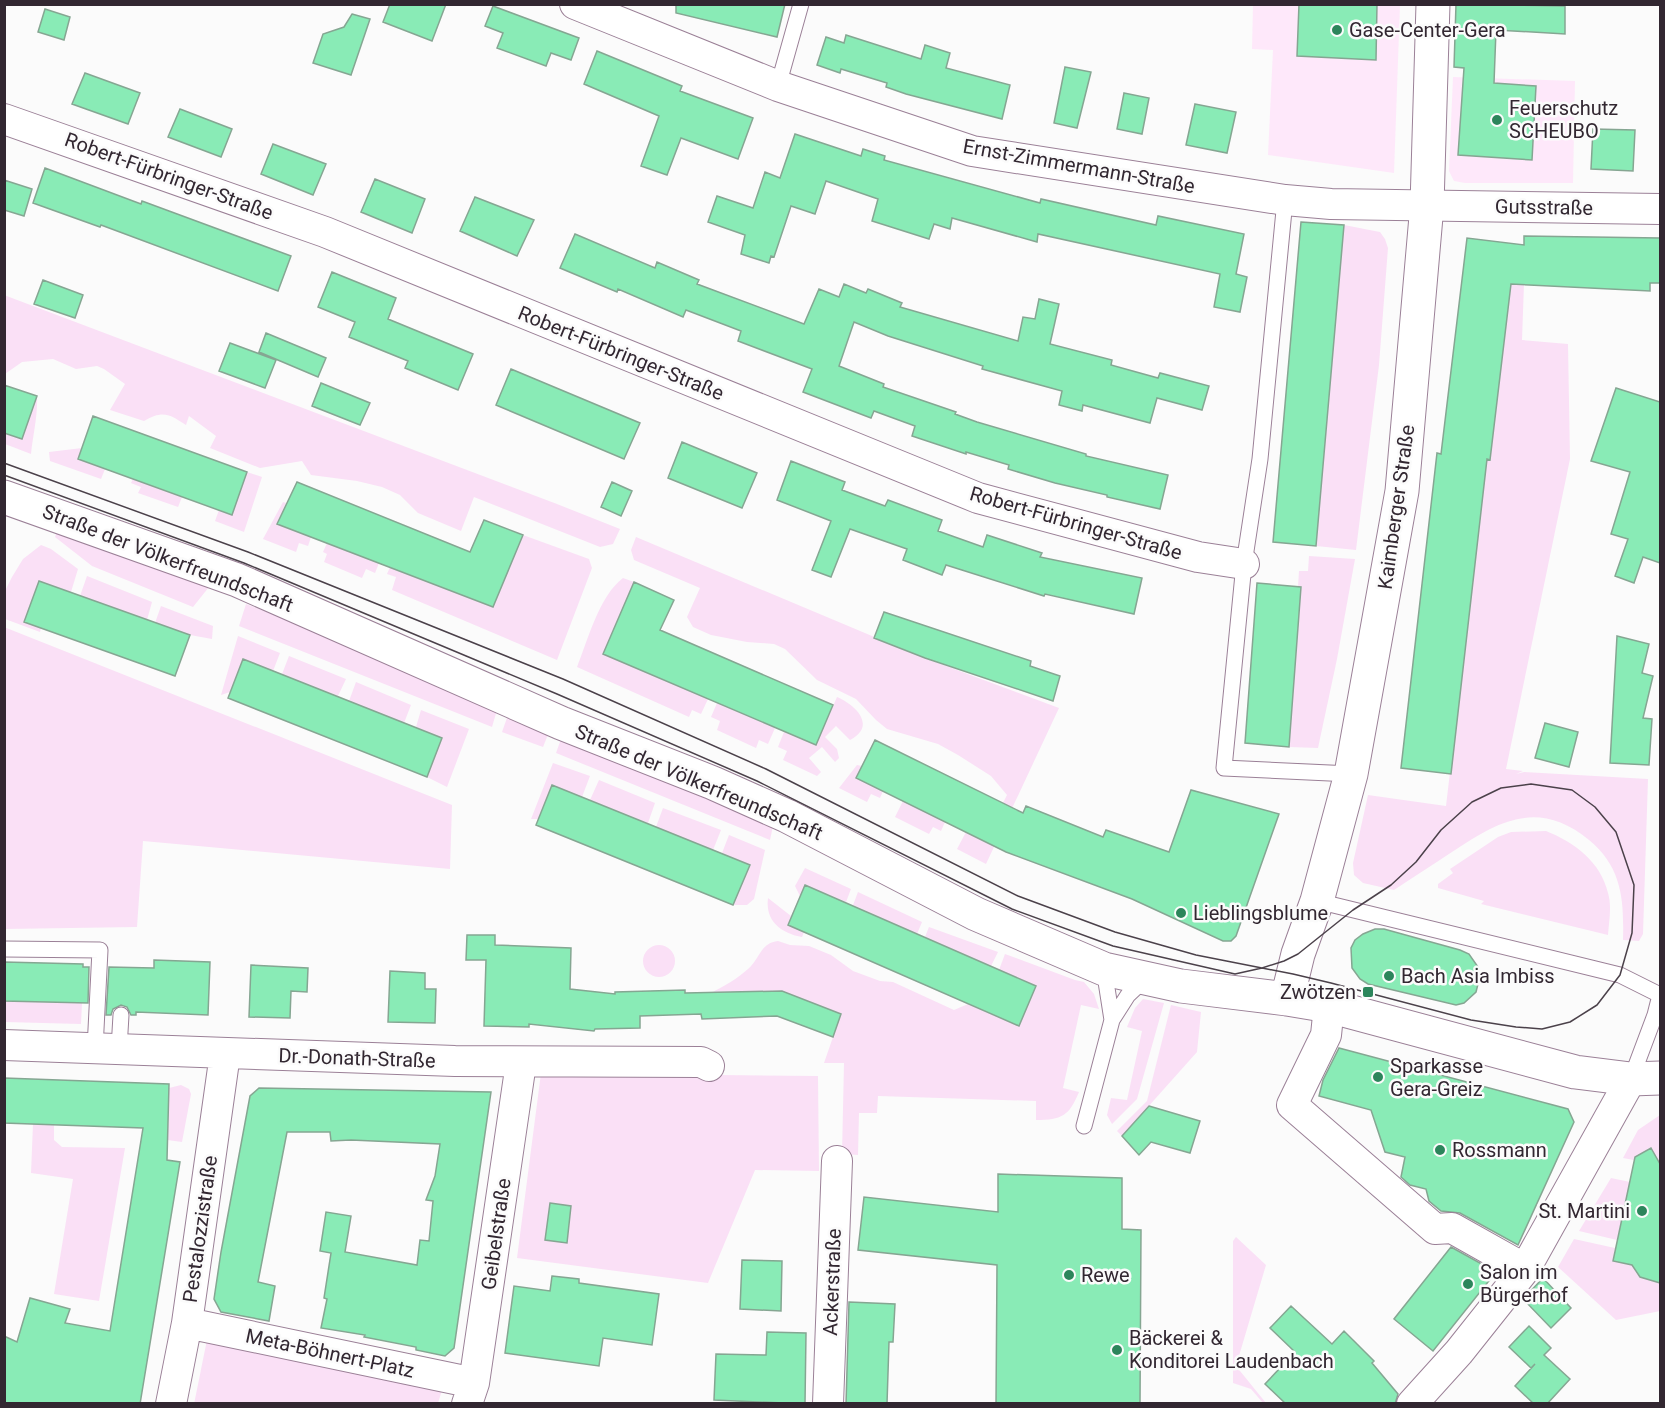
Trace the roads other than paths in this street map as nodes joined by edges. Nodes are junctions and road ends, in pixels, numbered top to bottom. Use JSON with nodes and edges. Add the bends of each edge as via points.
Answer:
{"nodes":[{"id":1,"x":575,"y":4,"type":"edge"},
{"id":2,"x":801,"y":4,"type":"edge"},
{"id":3,"x":1434,"y":4,"type":"edge"},
{"id":4,"x":778,"y":86,"type":"junction"},
{"id":5,"x":4,"y":119,"type":"edge"},
{"id":6,"x":1285,"y":200,"type":"junction"},
{"id":7,"x":1427,"y":205,"type":"junction"},
{"id":8,"x":1660,"y":209,"type":"edge"},
{"id":9,"x":4,"y":497,"type":"edge"},
{"id":10,"x":1244,"y":564,"type":"junction"},
{"id":11,"x":1351,"y":774,"type":"junction"},
{"id":12,"x":1317,"y":901,"type":"junction"},
{"id":13,"x":4,"y":949,"type":"edge"},
{"id":14,"x":1104,"y":969,"type":"junction"},
{"id":15,"x":1145,"y":979,"type":"junction"},
{"id":16,"x":1287,"y":999,"type":"junction"},
{"id":17,"x":1329,"y":1006,"type":"junction"},
{"id":18,"x":121,"y":1015,"type":"dead end"},
{"id":19,"x":1112,"y":1020,"type":"junction"},
{"id":20,"x":4,"y":1045,"type":"edge"},
{"id":21,"x":107,"y":1049,"type":"junction"},
{"id":22,"x":225,"y":1054,"type":"junction"},
{"id":23,"x":521,"y":1063,"type":"junction"},
{"id":24,"x":709,"y":1066,"type":"dead end"},
{"id":25,"x":1646,"y":1078,"type":"edge"},
{"id":26,"x":1084,"y":1126,"type":"dead end"},
{"id":27,"x":837,"y":1161,"type":"dead end"},
{"id":28,"x":1525,"y":1269,"type":"junction"},
{"id":29,"x":187,"y":1323,"type":"junction"},
{"id":30,"x":471,"y":1393,"type":"edge"},
{"id":31,"x":171,"y":1404,"type":"edge"},
{"id":32,"x":828,"y":1404,"type":"edge"},
{"id":33,"x":1412,"y":1404,"type":"edge"}],
"edges":[{"from":1,"to":4,"type":"street","name":"Ernst-Zimmermann-Straße"},
{"from":2,"to":4,"type":"lane"},
{"from":3,"to":7,"type":"main road","name":"Kaimberger Straße"},
{"from":4,"to":6,"type":"street","name":"Ernst-Zimmermann-Straße","via":[[972,151]]},
{"from":5,"to":10,"type":"street","name":"Robert-Fürbringer-Straße","via":[[325,232],[978,498],[1198,557]]},
{"from":6,"to":7,"type":"street","name":"Ernst-Zimmermann-Straße"},
{"from":6,"to":10,"type":"lane","via":[[1260,459]]},
{"from":7,"to":8,"type":"street","name":"Gutsstraße"},
{"from":7,"to":11,"type":"main road","name":"Kaimberger Straße","via":[[1402,491]]},
{"from":9,"to":14,"type":"main road","name":"Straße der Völkerfreundschaft","via":[[237,580],[561,723],[713,783],[796,820],[976,914]]},
{"from":10,"to":11,"type":"lane","via":[[1224,768]]},
{"from":11,"to":12,"type":"main road","name":"Kaimberger Straße"},
{"from":12,"to":16,"type":"main road","name":"Kaimberger Straße"},
{"from":12,"to":25,"type":"lane","via":[[1620,975],[1650,989],[1659,995]]},
{"from":13,"to":21,"type":"lane","via":[[99,950]]},
{"from":14,"to":15,"type":"main road","name":"Straße der Völkerfreundschaft"},
{"from":14,"to":19,"type":"lane"},
{"from":15,"to":16,"type":"main road","name":"Straße der Völkerfreundschaft"},
{"from":15,"to":19,"type":"lane","via":[[1128,995]]},
{"from":16,"to":17,"type":"main road","name":"Straße der Völkerfreundschaft"},
{"from":17,"to":25,"type":"main road","name":"Straße der Völkerfreundschaft","via":[[1575,1072]]},
{"from":17,"to":28,"type":"street","via":[[1326,1035],[1292,1105],[1435,1229],[1452,1228]]},
{"from":18,"to":21,"type":"lane"},
{"from":19,"to":26,"type":"lane"},
{"from":20,"to":21,"type":"street","name":"Dr.-Donath-Straße"},
{"from":21,"to":22,"type":"street","name":"Dr.-Donath-Straße"},
{"from":22,"to":23,"type":"street","name":"Dr.-Donath-Straße"},
{"from":22,"to":29,"type":"street","name":"Pestalozzistraße"},
{"from":23,"to":24,"type":"street","name":"Dr.-Donath-Straße","via":[[701,1062]]},
{"from":23,"to":30,"type":"street","name":"Geibelstraße"},
{"from":25,"to":28,"type":"street"},
{"from":27,"to":32,"type":"street","name":"Ackerstraße"},
{"from":28,"to":33,"type":"street"},
{"from":29,"to":30,"type":"street","name":"Meta-Böhnert-Platz"},
{"from":29,"to":31,"type":"street","name":"Pestalozzistraße"}]}
